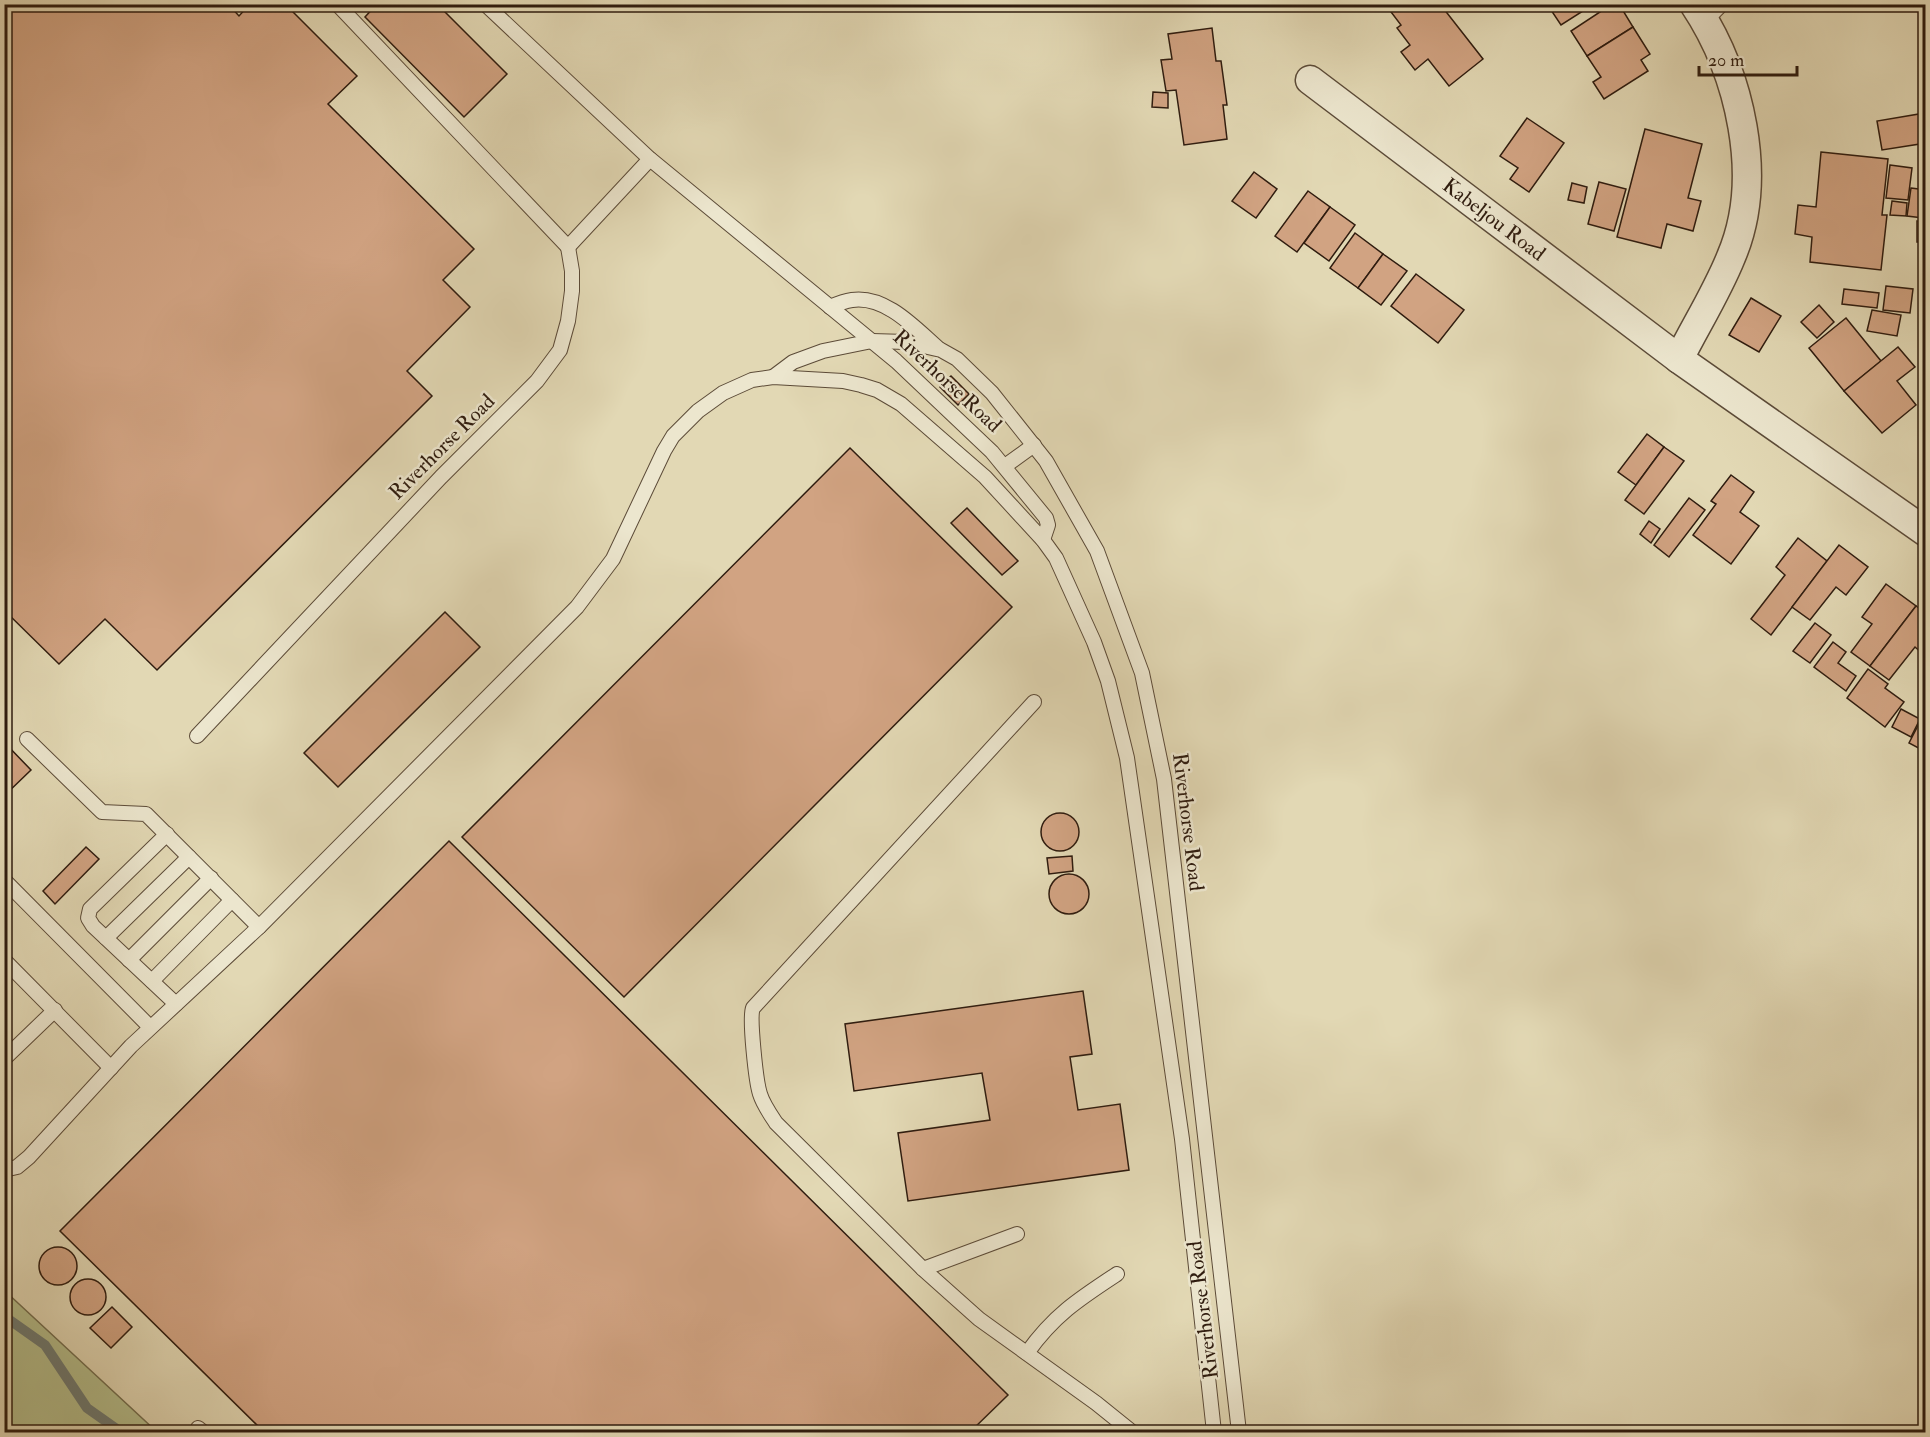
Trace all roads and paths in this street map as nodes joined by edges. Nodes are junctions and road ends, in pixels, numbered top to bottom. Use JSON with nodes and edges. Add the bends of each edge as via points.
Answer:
{"nodes":[{"id":1,"x":338,"y":4,"type":"edge"},
{"id":2,"x":485,"y":4,"type":"edge"},
{"id":3,"x":1707,"y":10,"type":"edge"},
{"id":4,"x":1310,"y":80,"type":"dead end"},
{"id":5,"x":650,"y":159,"type":"junction"},
{"id":6,"x":568,"y":247,"type":"junction"},
{"id":7,"x":830,"y":307,"type":"junction"},
{"id":8,"x":872,"y":341,"type":"junction"},
{"id":9,"x":941,"y":350,"type":"junction"},
{"id":10,"x":1678,"y":358,"type":"junction"},
{"id":11,"x":772,"y":376,"type":"junction"},
{"id":12,"x":1034,"y":445,"type":"junction"},
{"id":13,"x":1005,"y":466,"type":"junction"},
{"id":14,"x":1926,"y":532,"type":"edge"},
{"id":15,"x":1043,"y":540,"type":"junction"},
{"id":16,"x":1034,"y":702,"type":"dead end"},
{"id":17,"x":197,"y":736,"type":"dead end"},
{"id":18,"x":27,"y":738,"type":"dead end"},
{"id":19,"x":167,"y":834,"type":"junction"},
{"id":20,"x":189,"y":857,"type":"junction"},
{"id":21,"x":211,"y":878,"type":"junction"},
{"id":22,"x":4,"y":880,"type":"edge"},
{"id":23,"x":232,"y":900,"type":"junction"},
{"id":24,"x":259,"y":927,"type":"junction"},
{"id":25,"x":106,"y":938,"type":"junction"},
{"id":26,"x":4,"y":960,"type":"edge"},
{"id":27,"x":129,"y":960,"type":"junction"},
{"id":28,"x":152,"y":981,"type":"junction"},
{"id":29,"x":176,"y":1004,"type":"junction"},
{"id":30,"x":55,"y":1010,"type":"junction"},
{"id":31,"x":150,"y":1027,"type":"junction"},
{"id":32,"x":4,"y":1059,"type":"edge"},
{"id":33,"x":111,"y":1068,"type":"junction"},
{"id":34,"x":4,"y":1170,"type":"edge"},
{"id":35,"x":1017,"y":1234,"type":"dead end"},
{"id":36,"x":922,"y":1269,"type":"junction"},
{"id":37,"x":1117,"y":1274,"type":"dead end"},
{"id":38,"x":1027,"y":1353,"type":"junction"},
{"id":39,"x":1132,"y":1432,"type":"edge"},
{"id":40,"x":1214,"y":1432,"type":"edge"},
{"id":41,"x":1239,"y":1432,"type":"edge"}],
"edges":[{"from":1,"to":6,"type":"lane"},
{"from":2,"to":5,"type":"lane","name":"Riverhorse Road"},
{"from":3,"to":10,"type":"street","via":[[1736,92],[1745,141],[1746,182],[1732,257]]},
{"from":4,"to":10,"type":"street","name":"Kabeljou Road"},
{"from":5,"to":6,"type":"lane"},
{"from":5,"to":7,"type":"lane","name":"Riverhorse Road"},
{"from":6,"to":17,"type":"lane","name":"Riverhorse Road","via":[[572,271],[568,321],[560,350],[537,381]]},
{"from":7,"to":8,"type":"lane","name":"Riverhorse Road"},
{"from":7,"to":9,"type":"lane","via":[[851,300],[874,301],[906,320]]},
{"from":8,"to":9,"type":"lane","name":"Riverhorse Road","via":[[906,342]]},
{"from":8,"to":11,"type":"lane","name":"Riverhorse Road","via":[[823,351],[793,362]]},
{"from":8,"to":13,"type":"lane","name":"Riverhorse Road"},
{"from":9,"to":12,"type":"lane","name":"Riverhorse Road","via":[[957,359],[992,393]]},
{"from":10,"to":14,"type":"street","name":"Kabeljou Road"},
{"from":11,"to":15,"type":"lane","name":"Riverhorse Road","via":[[843,381],[878,390],[901,404],[985,477]]},
{"from":11,"to":24,"type":"lane","via":[[723,393],[683,426],[664,451],[614,560],[577,607]]},
{"from":12,"to":13,"type":"lane"},
{"from":12,"to":41,"type":"lane","name":"Riverhorse Road","via":[[1097,551],[1142,673],[1164,779]]},
{"from":13,"to":15,"type":"lane","name":"Riverhorse Road","via":[[1046,518]]},
{"from":15,"to":40,"type":"lane","name":"Riverhorse Road","via":[[1056,558],[1094,642],[1127,758],[1182,1139]]},
{"from":16,"to":36,"type":"lane","via":[[751,1011],[758,1087],[769,1113]]},
{"from":18,"to":19,"type":"lane","via":[[98,809],[109,813],[143,813]]},
{"from":19,"to":20,"type":"lane"},
{"from":19,"to":25,"type":"lane","via":[[90,909],[90,922]]},
{"from":20,"to":21,"type":"lane"},
{"from":20,"to":25,"type":"lane"},
{"from":21,"to":23,"type":"lane"},
{"from":21,"to":27,"type":"lane"},
{"from":22,"to":31,"type":"lane"},
{"from":23,"to":24,"type":"lane"},
{"from":23,"to":28,"type":"lane"},
{"from":24,"to":29,"type":"lane"},
{"from":25,"to":27,"type":"lane"},
{"from":26,"to":30,"type":"lane"},
{"from":27,"to":28,"type":"lane"},
{"from":28,"to":29,"type":"lane"},
{"from":29,"to":31,"type":"lane"},
{"from":30,"to":32,"type":"lane"},
{"from":30,"to":33,"type":"lane"},
{"from":31,"to":33,"type":"lane"},
{"from":33,"to":34,"type":"lane","via":[[29,1157]]},
{"from":35,"to":36,"type":"lane"},
{"from":36,"to":38,"type":"lane","via":[[979,1319]]},
{"from":37,"to":38,"type":"lane","via":[[1058,1316]]},
{"from":38,"to":39,"type":"lane"}]}
